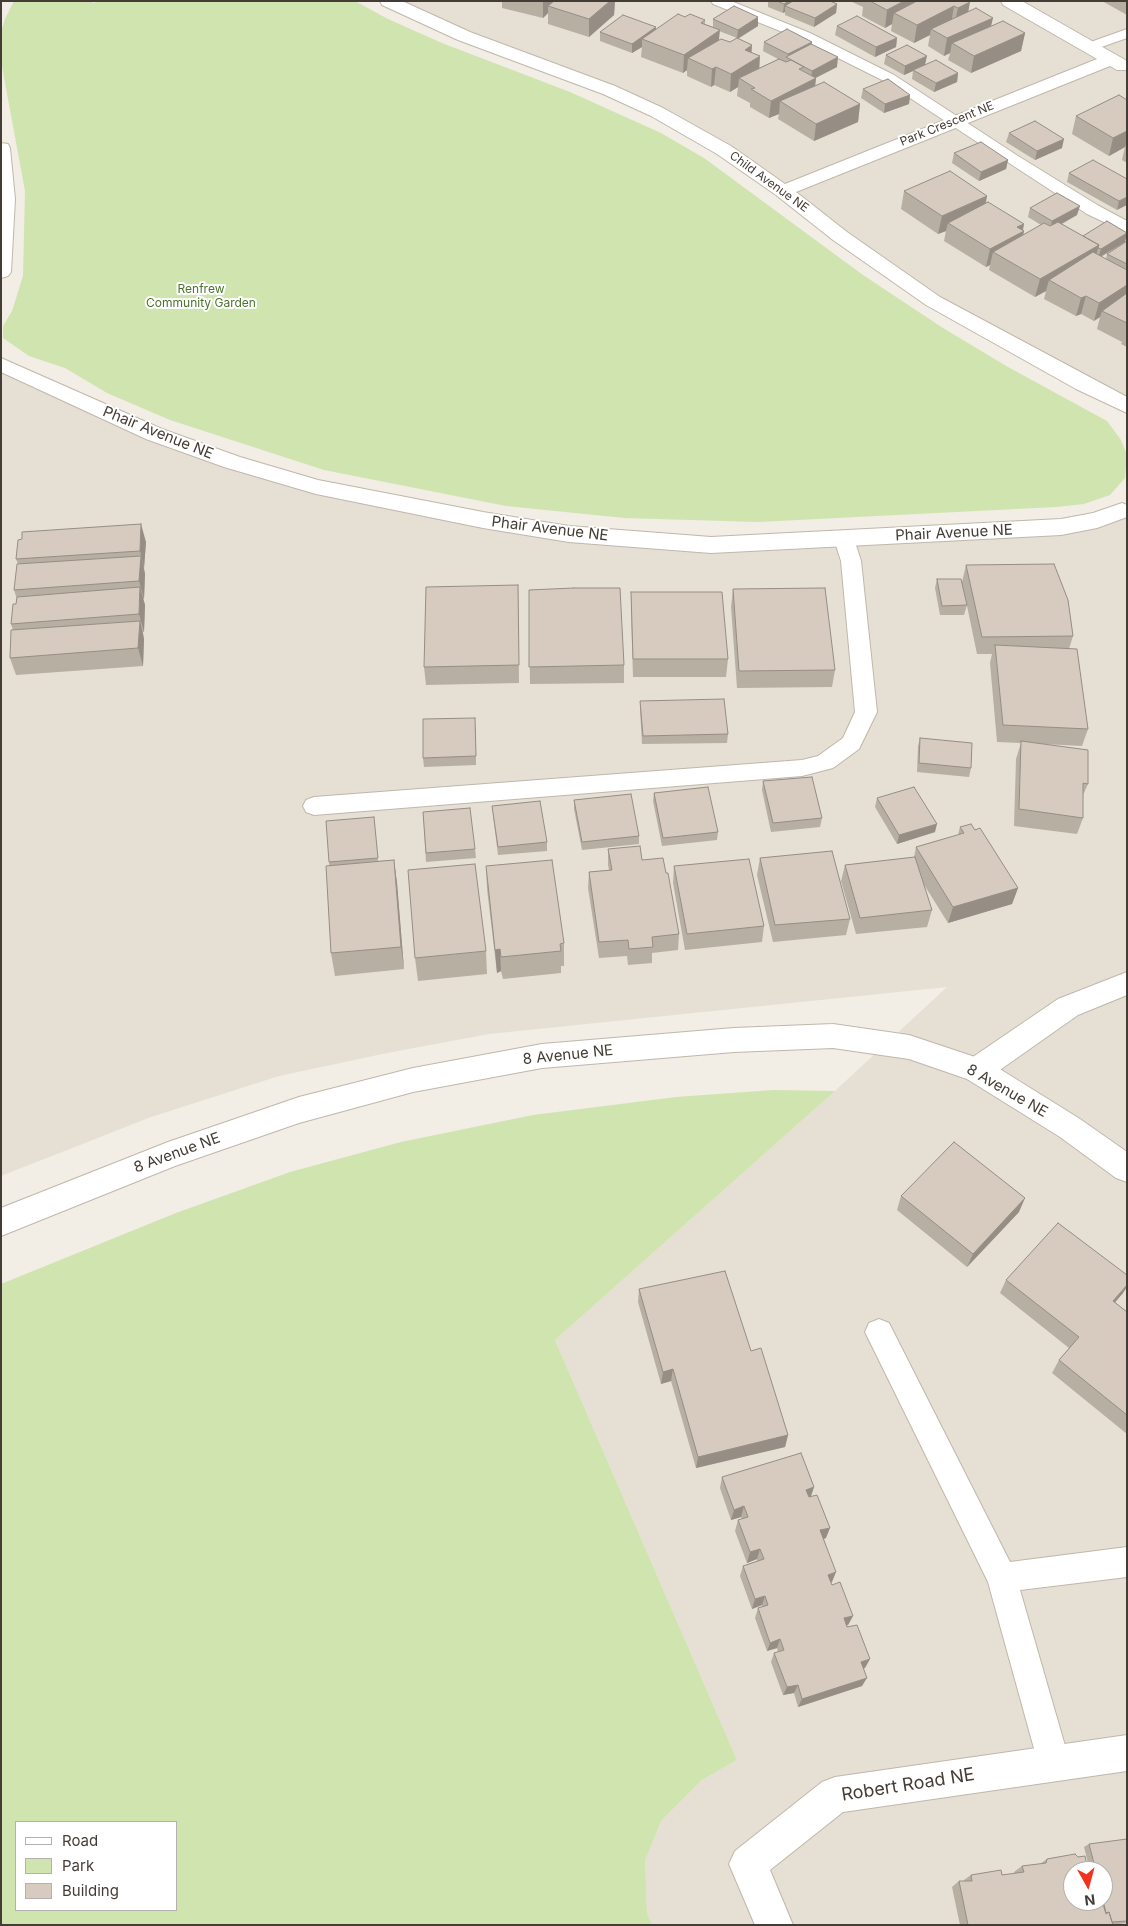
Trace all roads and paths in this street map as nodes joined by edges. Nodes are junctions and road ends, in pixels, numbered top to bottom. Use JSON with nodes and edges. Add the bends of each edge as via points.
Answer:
{"nodes":[{"id":1,"x":388,"y":1,"type":"edge"},
{"id":2,"x":718,"y":1,"type":"edge"},
{"id":3,"x":1009,"y":1,"type":"edge"},
{"id":4,"x":1127,"y":33,"type":"edge"},
{"id":5,"x":1090,"y":48,"type":"junction"},
{"id":6,"x":1120,"y":64,"type":"edge"},
{"id":7,"x":954,"y":121,"type":"junction"},
{"id":8,"x":2,"y":160,"type":"edge"},
{"id":9,"x":783,"y":191,"type":"junction"},
{"id":10,"x":1127,"y":228,"type":"edge"},
{"id":11,"x":1,"y":272,"type":"edge"},
{"id":12,"x":1,"y":364,"type":"edge"},
{"id":13,"x":1127,"y":406,"type":"edge"},
{"id":14,"x":1125,"y":515,"type":"edge"},
{"id":15,"x":844,"y":539,"type":"junction"},
{"id":16,"x":314,"y":806,"type":"dead end"},
{"id":17,"x":1127,"y":982,"type":"edge"},
{"id":18,"x":977,"y":1070,"type":"junction"},
{"id":19,"x":1127,"y":1170,"type":"edge"},
{"id":20,"x":1,"y":1222,"type":"edge"},
{"id":21,"x":879,"y":1332,"type":"dead end"},
{"id":22,"x":1127,"y":1562,"type":"edge"},
{"id":23,"x":1002,"y":1578,"type":"junction"},
{"id":24,"x":1127,"y":1753,"type":"edge"},
{"id":25,"x":1054,"y":1763,"type":"junction"},
{"id":26,"x":774,"y":1925,"type":"edge"}],
"edges":[{"from":1,"to":9,"type":"street","name":"Child Avenue NE","via":[[464,36],[609,90],[657,112],[724,150]]},
{"from":2,"to":7,"type":"lane","via":[[805,36],[889,78]]},
{"from":3,"to":5,"type":"street"},
{"from":4,"to":5,"type":"lane"},
{"from":5,"to":6,"type":"street"},
{"from":6,"to":7,"type":"street","name":"Park Crescent NE"},
{"from":7,"to":9,"type":"street","name":"Park Crescent NE"},
{"from":7,"to":10,"type":"lane","via":[[1093,210]]},
{"from":8,"to":11,"type":"street","via":[[5,199]]},
{"from":9,"to":13,"type":"street","name":"Child Avenue NE","via":[[840,236],[933,301]]},
{"from":12,"to":15,"type":"street","name":"Phair Avenue NE","via":[[154,434],[232,462],[316,487],[407,506],[569,534],[711,545]]},
{"from":14,"to":15,"type":"street","name":"Phair Avenue NE","via":[[1061,527]]},
{"from":15,"to":16,"type":"lane","via":[[851,561],[866,712],[852,743],[825,762],[802,768]]},
{"from":17,"to":18,"type":"street","via":[[1068,1008]]},
{"from":18,"to":19,"type":"street","name":"8 Avenue NE","via":[[1070,1128]]},
{"from":18,"to":20,"type":"street","name":"8 Avenue NE","via":[[909,1047],[833,1036],[734,1040],[542,1056],[413,1080],[299,1110],[168,1154]]},
{"from":21,"to":23,"type":"lane"},
{"from":22,"to":23,"type":"lane"},
{"from":23,"to":25,"type":"lane"},
{"from":24,"to":25,"type":"street","name":"Robert Road NE"},
{"from":25,"to":26,"type":"street","name":"Robert Road NE","via":[[835,1795],[748,1864]]}]}
